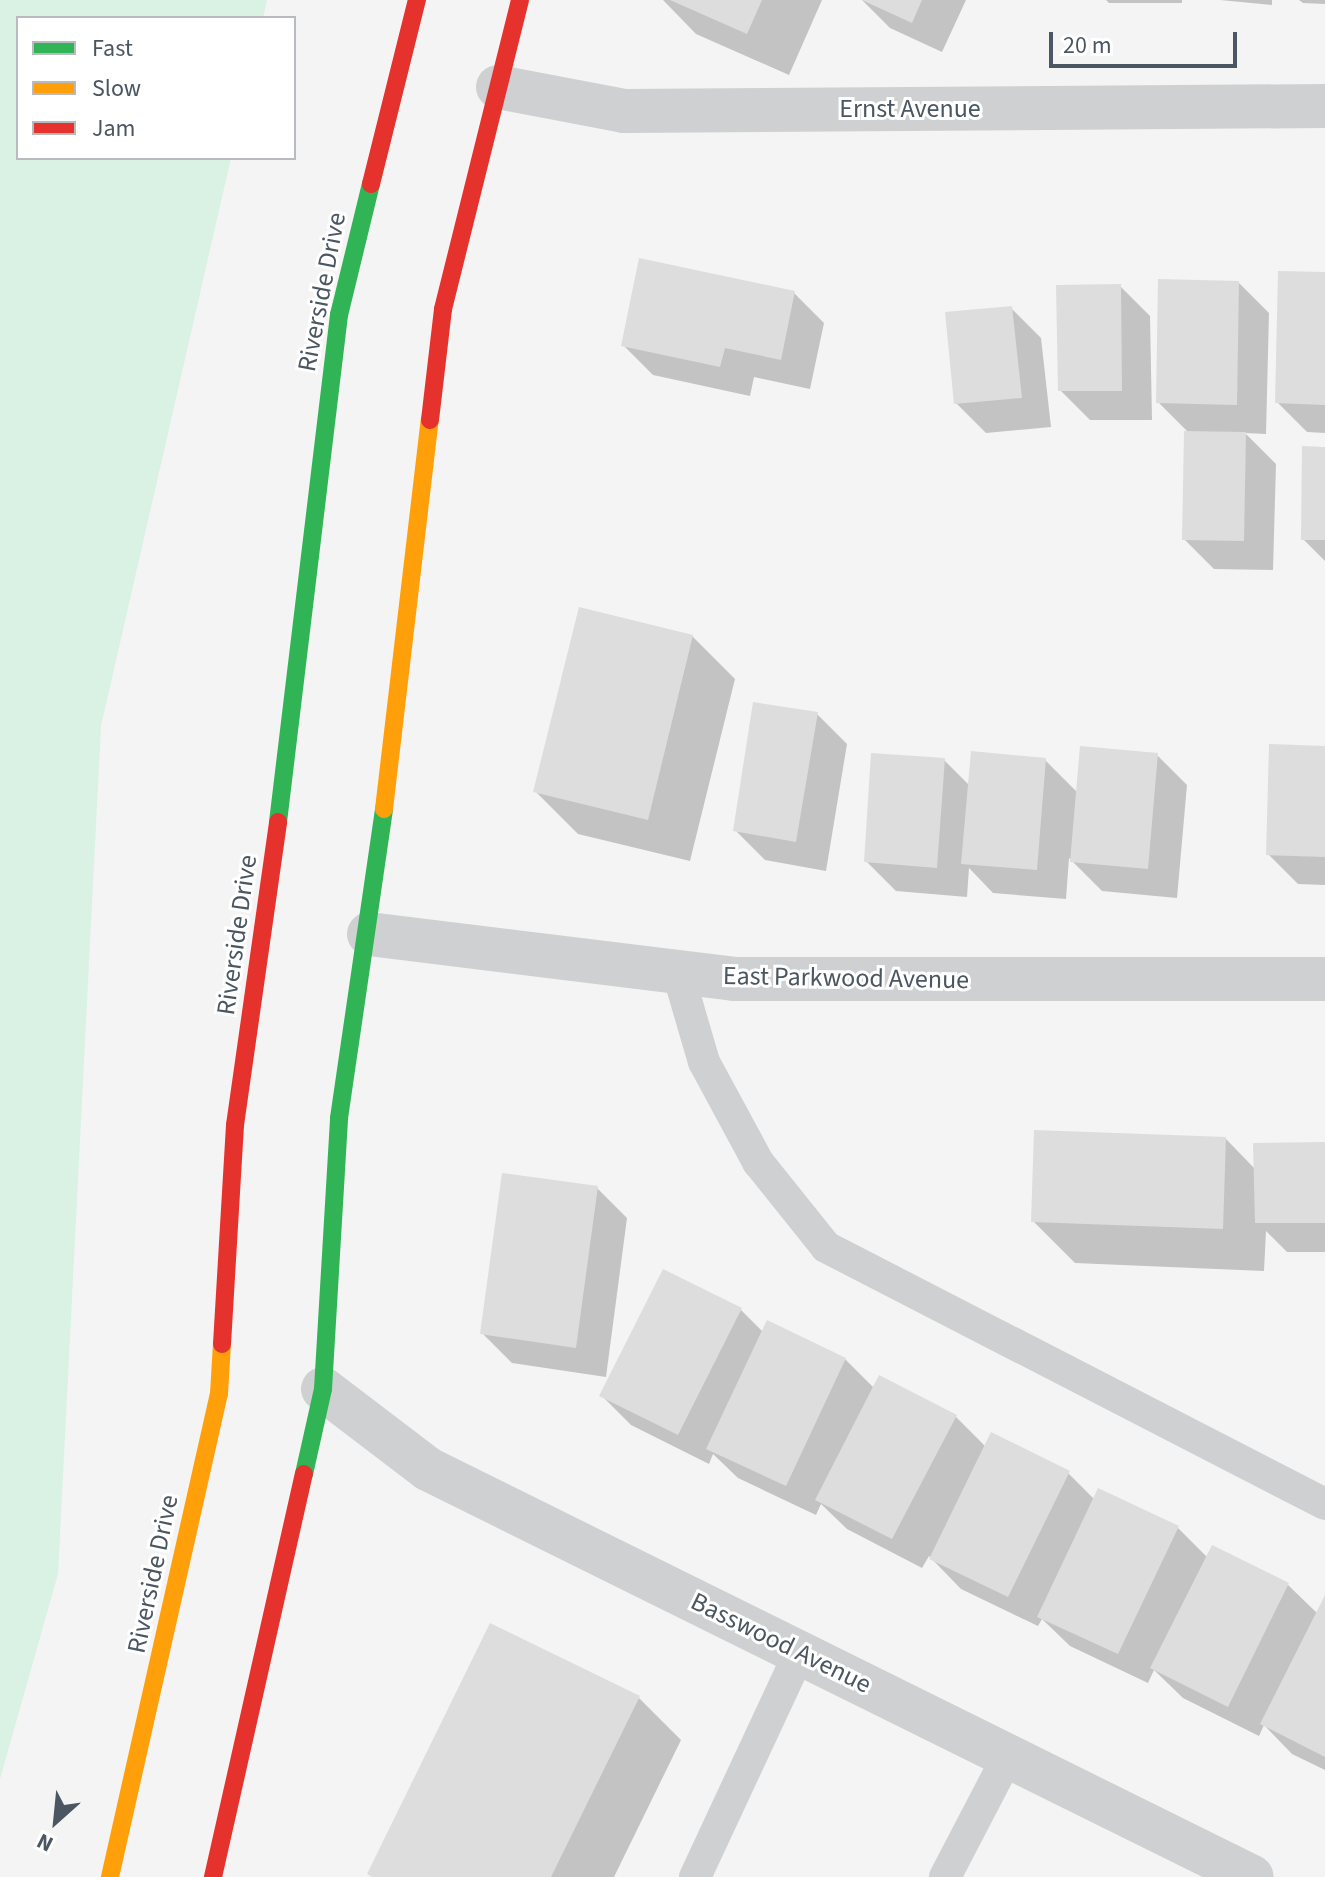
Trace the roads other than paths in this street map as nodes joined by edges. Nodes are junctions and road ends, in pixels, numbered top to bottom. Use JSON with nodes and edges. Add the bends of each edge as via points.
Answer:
{"nodes":[{"id":1,"x":417,"y":0,"type":"edge"},
{"id":2,"x":520,"y":0,"type":"edge"},
{"id":3,"x":498,"y":87,"type":"junction"},
{"id":4,"x":1325,"y":106,"type":"edge"},
{"id":5,"x":369,"y":934,"type":"junction"},
{"id":6,"x":678,"y":973,"type":"junction"},
{"id":7,"x":1325,"y":979,"type":"edge"},
{"id":8,"x":323,"y":1389,"type":"junction"},
{"id":9,"x":1325,"y":1504,"type":"edge"},
{"id":10,"x":800,"y":1652,"type":"junction"},
{"id":11,"x":1008,"y":1756,"type":"junction"},
{"id":12,"x":110,"y":1877,"type":"edge"},
{"id":13,"x":213,"y":1877,"type":"edge"},
{"id":14,"x":695,"y":1877,"type":"edge"},
{"id":15,"x":945,"y":1877,"type":"edge"},
{"id":16,"x":1252,"y":1877,"type":"edge"}],
"edges":[{"from":1,"to":12,"type":"main road","name":"Riverside Drive","via":[[339,315],[264,940],[235,1125],[219,1394]]},
{"from":2,"to":3,"type":"main road"},
{"from":3,"to":4,"type":"street","name":"Ernst Avenue","via":[[624,111]]},
{"from":3,"to":5,"type":"main road","via":[[443,309]]},
{"from":5,"to":6,"type":"street","name":"East Parkwood Avenue"},
{"from":5,"to":8,"type":"main road","via":[[339,1118]]},
{"from":6,"to":7,"type":"street","name":"East Parkwood Avenue","via":[[734,979]]},
{"from":6,"to":9,"type":"lane","via":[[704,1062],[758,1162],[826,1247]]},
{"from":8,"to":10,"type":"street","name":"Basswood Avenue","via":[[428,1469]]},
{"from":8,"to":13,"type":"main road"},
{"from":10,"to":11,"type":"street","name":"Basswood Avenue"},
{"from":10,"to":14,"type":"lane"},
{"from":11,"to":15,"type":"lane"},
{"from":11,"to":16,"type":"street","name":"Basswood Avenue"}]}
